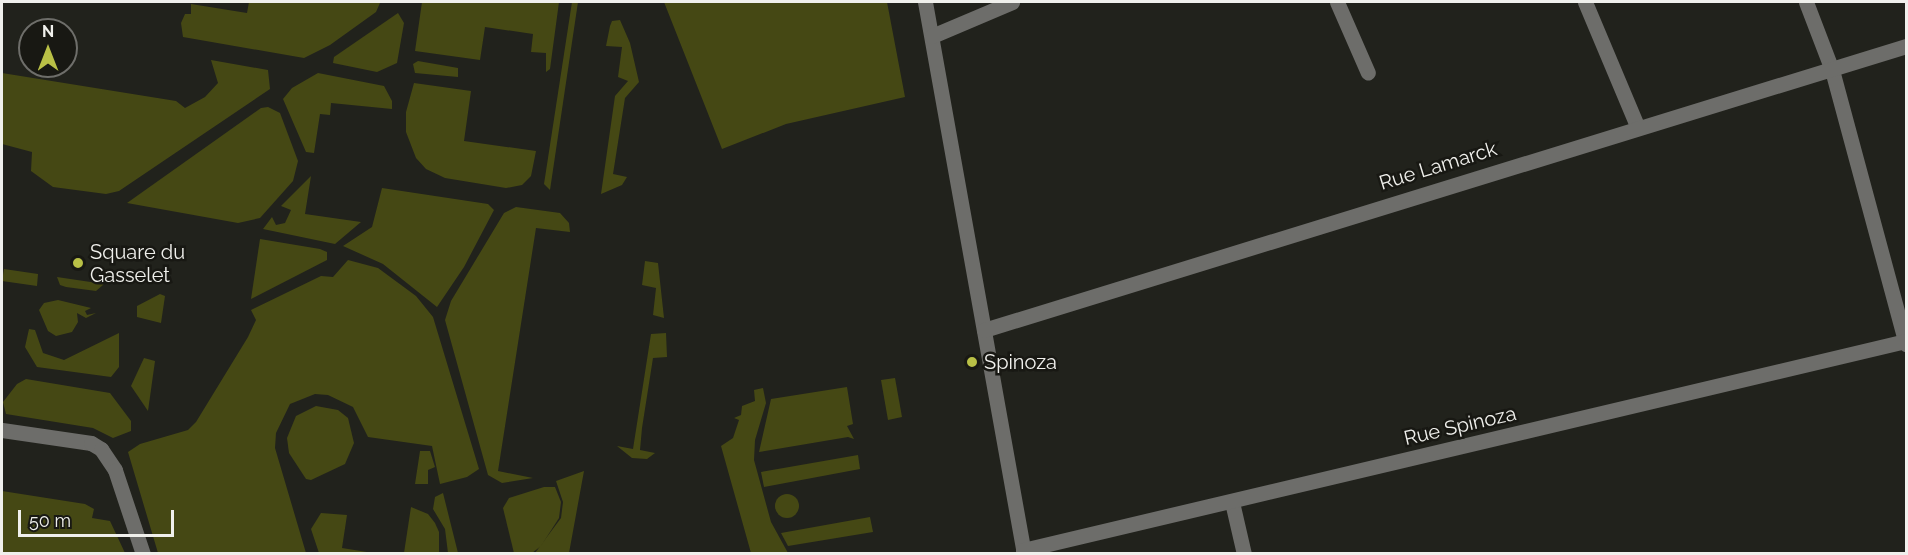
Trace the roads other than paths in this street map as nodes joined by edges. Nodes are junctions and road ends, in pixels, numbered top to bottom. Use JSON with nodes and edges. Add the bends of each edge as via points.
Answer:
{"nodes":[{"id":1,"x":925,"y":2,"type":"edge"},
{"id":2,"x":1012,"y":2,"type":"edge"},
{"id":3,"x":1337,"y":2,"type":"edge"},
{"id":4,"x":1585,"y":2,"type":"edge"},
{"id":5,"x":1806,"y":2,"type":"edge"},
{"id":6,"x":932,"y":36,"type":"junction"},
{"id":7,"x":1906,"y":46,"type":"edge"},
{"id":8,"x":1832,"y":70,"type":"junction"},
{"id":9,"x":1368,"y":73,"type":"dead end"},
{"id":10,"x":1637,"y":126,"type":"junction"},
{"id":11,"x":984,"y":330,"type":"junction"},
{"id":12,"x":1906,"y":343,"type":"edge"},
{"id":13,"x":2,"y":430,"type":"edge"},
{"id":14,"x":1232,"y":502,"type":"junction"},
{"id":15,"x":1024,"y":552,"type":"edge"},
{"id":16,"x":143,"y":554,"type":"edge"},
{"id":17,"x":1244,"y":554,"type":"edge"}],
"edges":[{"from":1,"to":6,"type":"street"},
{"from":2,"to":6,"type":"street"},
{"from":3,"to":9,"type":"street"},
{"from":4,"to":10,"type":"street"},
{"from":5,"to":8,"type":"street"},
{"from":6,"to":11,"type":"street"},
{"from":7,"to":8,"type":"street","name":"Rue Lamarck"},
{"from":8,"to":10,"type":"street","name":"Rue Lamarck"},
{"from":8,"to":12,"type":"street"},
{"from":10,"to":11,"type":"street","name":"Rue Lamarck"},
{"from":11,"to":15,"type":"street"},
{"from":12,"to":14,"type":"street","name":"Rue Spinoza"},
{"from":13,"to":16,"type":"street","via":[[91,443],[101,448],[115,470]]},
{"from":14,"to":15,"type":"street","name":"Rue Spinoza"},
{"from":14,"to":17,"type":"street"}]}
